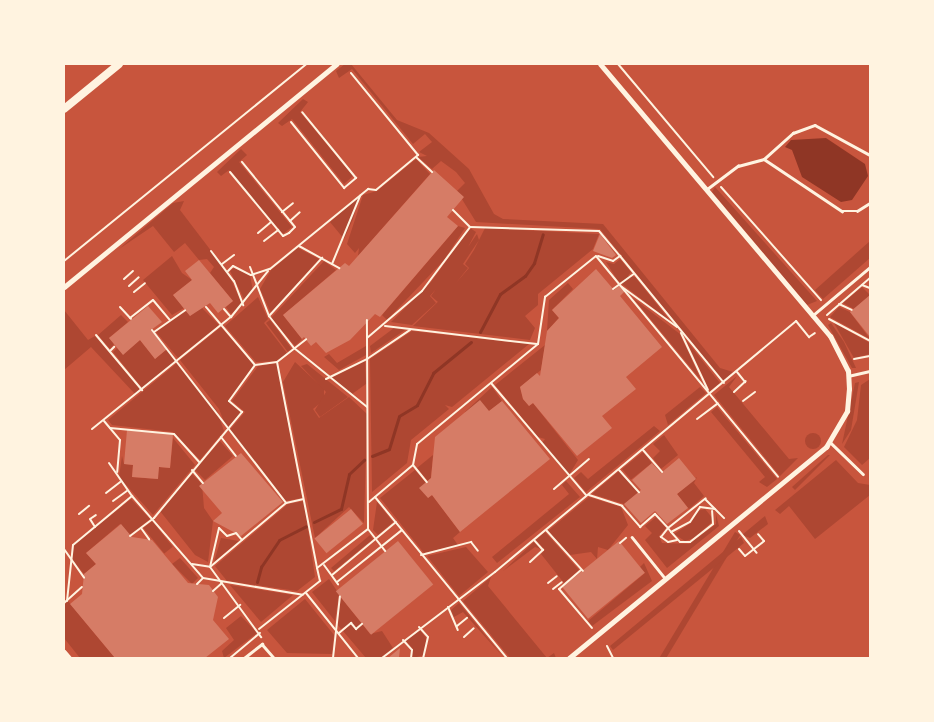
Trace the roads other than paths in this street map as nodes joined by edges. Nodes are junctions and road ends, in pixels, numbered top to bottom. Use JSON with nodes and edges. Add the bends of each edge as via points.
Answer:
{"nodes":[{"id":1,"x":336,"y":64,"type":"edge"},
{"id":2,"x":600,"y":64,"type":"edge"},
{"id":3,"x":115,"y":65,"type":"edge"},
{"id":4,"x":64,"y":109,"type":"edge"},
{"id":5,"x":870,"y":155,"type":"edge"},
{"id":6,"x":764,"y":159,"type":"junction"},
{"id":7,"x":706,"y":190,"type":"junction"},
{"id":8,"x":870,"y":203,"type":"edge"},
{"id":9,"x":870,"y":267,"type":"edge"},
{"id":10,"x":64,"y":287,"type":"edge"},
{"id":11,"x":812,"y":316,"type":"junction"},
{"id":12,"x":870,"y":371,"type":"edge"},
{"id":13,"x":848,"y":376,"type":"junction"},
{"id":14,"x":830,"y":442,"type":"junction"},
{"id":15,"x":863,"y":474,"type":"dead end"},
{"id":16,"x":632,"y":537,"type":"dead end"},
{"id":17,"x":666,"y":579,"type":"junction"},
{"id":18,"x":64,"y":652,"type":"edge"},
{"id":19,"x":69,"y":658,"type":"edge"},
{"id":20,"x":244,"y":658,"type":"edge"},
{"id":21,"x":274,"y":658,"type":"edge"},
{"id":22,"x":569,"y":658,"type":"edge"}],
"edges":[{"from":1,"to":10,"type":"street"},
{"from":2,"to":7,"type":"street"},
{"from":3,"to":4,"type":"main road"},
{"from":5,"to":6,"type":"lane","via":[[815,125],[794,134]]},
{"from":6,"to":7,"type":"lane","via":[[738,166]]},
{"from":6,"to":8,"type":"lane","via":[[842,211],[857,211]]},
{"from":7,"to":11,"type":"street"},
{"from":9,"to":11,"type":"lane"},
{"from":11,"to":13,"type":"street","via":[[841,353]]},
{"from":12,"to":13,"type":"lane"},
{"from":13,"to":14,"type":"street","via":[[847,411]]},
{"from":14,"to":15,"type":"lane"},
{"from":14,"to":17,"type":"street"},
{"from":16,"to":17,"type":"lane"},
{"from":17,"to":22,"type":"street"},
{"from":18,"to":19,"type":"street"},
{"from":20,"to":21,"type":"lane","via":[[262,644]]}]}
